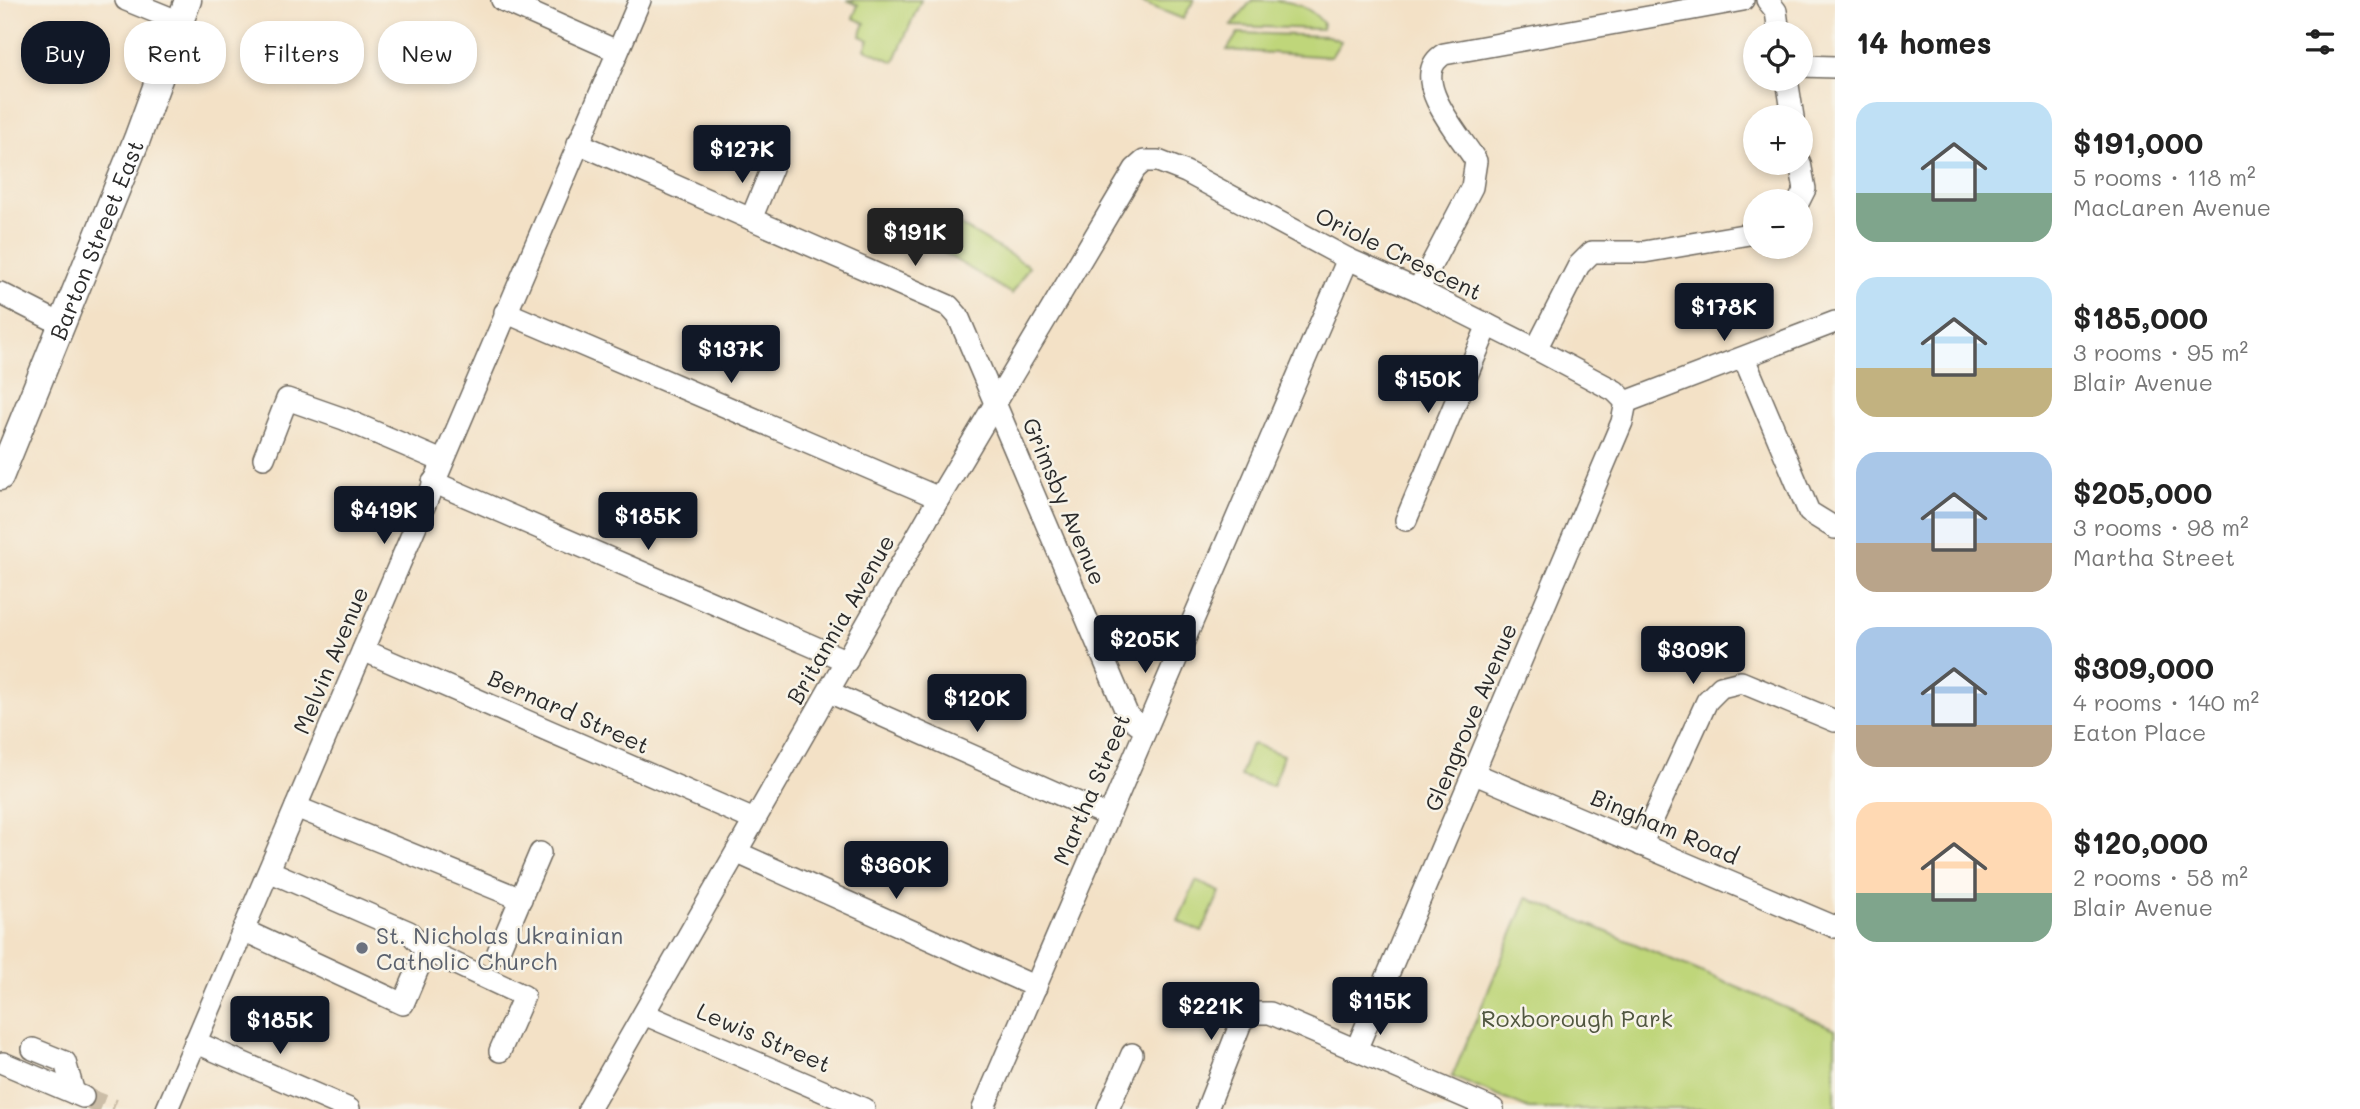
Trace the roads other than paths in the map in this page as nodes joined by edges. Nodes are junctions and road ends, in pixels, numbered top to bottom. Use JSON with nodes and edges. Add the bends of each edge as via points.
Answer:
{"nodes":[{"id":1,"x":125,"y":0,"type":"edge"},
{"id":2,"x":502,"y":0,"type":"edge"},
{"id":3,"x":640,"y":0,"type":"edge"},
{"id":4,"x":1743,"y":0,"type":"edge"},
{"id":5,"x":1767,"y":0,"type":"edge"},
{"id":6,"x":184,"y":11,"type":"edge"},
{"id":7,"x":1777,"y":21,"type":"edge"},
{"id":8,"x":617,"y":51,"type":"junction"},
{"id":9,"x":1813,"y":66,"type":"edge"},
{"id":10,"x":1835,"y":67,"type":"edge"},
{"id":11,"x":578,"y":144,"type":"junction"},
{"id":12,"x":1144,"y":161,"type":"joint"},
{"id":13,"x":772,"y":168,"type":"dead end"},
{"id":14,"x":751,"y":219,"type":"junction"},
{"id":15,"x":1743,"y":235,"type":"edge"},
{"id":16,"x":1348,"y":259,"type":"junction"},
{"id":17,"x":1418,"y":290,"type":"junction"},
{"id":18,"x":0,"y":293,"type":"edge"},
{"id":19,"x":505,"y":312,"type":"junction"},
{"id":20,"x":1835,"y":322,"type":"edge"},
{"id":21,"x":63,"y":325,"type":"junction"},
{"id":22,"x":1488,"y":326,"type":"junction"},
{"id":23,"x":1535,"y":349,"type":"junction"},
{"id":24,"x":1744,"y":358,"type":"junction"},
{"id":25,"x":1626,"y":402,"type":"junction"},
{"id":26,"x":995,"y":403,"type":"junction"},
{"id":27,"x":264,"y":458,"type":"dead end"},
{"id":28,"x":442,"y":461,"type":"junction"},
{"id":29,"x":0,"y":477,"type":"edge"},
{"id":30,"x":433,"y":482,"type":"junction"},
{"id":31,"x":939,"y":498,"type":"junction"},
{"id":32,"x":1406,"y":520,"type":"dead end"},
{"id":33,"x":1835,"y":528,"type":"edge"},
{"id":34,"x":363,"y":650,"type":"junction"},
{"id":35,"x":847,"y":661,"type":"junction"},
{"id":36,"x":829,"y":692,"type":"junction"},
{"id":37,"x":1835,"y":722,"type":"edge"},
{"id":38,"x":1145,"y":729,"type":"junction"},
{"id":39,"x":1475,"y":774,"type":"junction"},
{"id":40,"x":296,"y":807,"type":"junction"},
{"id":41,"x":1108,"y":816,"type":"junction"},
{"id":42,"x":754,"y":820,"type":"junction"},
{"id":43,"x":1641,"y":845,"type":"junction"},
{"id":44,"x":540,"y":853,"type":"dead end"},
{"id":45,"x":738,"y":853,"type":"junction"},
{"id":46,"x":268,"y":871,"type":"junction"},
{"id":47,"x":520,"y":899,"type":"junction"},
{"id":48,"x":1835,"y":927,"type":"edge"},
{"id":49,"x":243,"y":930,"type":"junction"},
{"id":50,"x":426,"y":950,"type":"junction"},
{"id":51,"x":498,"y":952,"type":"dead end"},
{"id":52,"x":1036,"y":987,"type":"junction"},
{"id":53,"x":644,"y":1014,"type":"junction"},
{"id":54,"x":195,"y":1042,"type":"junction"},
{"id":55,"x":33,"y":1049,"type":"dead end"},
{"id":56,"x":1356,"y":1050,"type":"junction"},
{"id":57,"x":499,"y":1051,"type":"dead end"},
{"id":58,"x":1132,"y":1054,"type":"dead end"},
{"id":59,"x":3,"y":1063,"type":"dead end"},
{"id":60,"x":167,"y":1109,"type":"edge"},
{"id":61,"x":349,"y":1109,"type":"edge"},
{"id":62,"x":589,"y":1109,"type":"edge"},
{"id":63,"x":864,"y":1109,"type":"edge"},
{"id":64,"x":983,"y":1109,"type":"edge"},
{"id":65,"x":1108,"y":1109,"type":"edge"},
{"id":66,"x":1207,"y":1109,"type":"edge"},
{"id":67,"x":1493,"y":1109,"type":"edge"}],
"edges":[{"from":1,"to":6,"type":"street"},
{"from":2,"to":8,"type":"street"},
{"from":3,"to":8,"type":"street","name":"Melvin Avenue"},
{"from":4,"to":17,"type":"street","via":[[1435,59],[1429,73],[1431,91],[1476,161],[1476,174]]},
{"from":5,"to":7,"type":"street"},
{"from":6,"to":21,"type":"main road","name":"Barton Street East"},
{"from":8,"to":11,"type":"street","name":"Melvin Avenue"},
{"from":9,"to":10,"type":"street"},
{"from":11,"to":14,"type":"street","name":"Grimsby Avenue"},
{"from":11,"to":19,"type":"street","name":"Melvin Avenue"},
{"from":12,"to":16,"type":"street","name":"Oriole Crescent","via":[[1186,172]]},
{"from":12,"to":26,"type":"street","name":"Britannia Avenue"},
{"from":13,"to":14,"type":"street"},
{"from":14,"to":26,"type":"street","name":"Grimsby Avenue","via":[[949,306],[958,316]]},
{"from":15,"to":23,"type":"street","via":[[1644,252],[1592,253],[1580,265]]},
{"from":16,"to":17,"type":"street","name":"Oriole Crescent"},
{"from":16,"to":38,"type":"street","name":"Martha Street"},
{"from":17,"to":22,"type":"street","name":"Oriole Crescent"},
{"from":18,"to":21,"type":"street"},
{"from":19,"to":28,"type":"street","name":"Melvin Avenue"},
{"from":19,"to":31,"type":"street"},
{"from":20,"to":24,"type":"street"},
{"from":21,"to":29,"type":"main road","name":"Barton Street East"},
{"from":22,"to":23,"type":"street","name":"Oriole Crescent"},
{"from":22,"to":32,"type":"street"},
{"from":23,"to":25,"type":"street","name":"Oriole Crescent","via":[[1615,391]]},
{"from":24,"to":25,"type":"street"},
{"from":24,"to":33,"type":"street","via":[[1809,512]]},
{"from":25,"to":39,"type":"street","name":"Glengrove Avenue","via":[[1622,422]]},
{"from":26,"to":31,"type":"street","name":"Britannia Avenue"},
{"from":26,"to":38,"type":"street","name":"Grimsby Avenue","via":[[1128,716]]},
{"from":27,"to":28,"type":"street","via":[[287,399]]},
{"from":28,"to":30,"type":"street","name":"Melvin Avenue"},
{"from":30,"to":34,"type":"street","name":"Melvin Avenue"},
{"from":30,"to":35,"type":"street"},
{"from":31,"to":35,"type":"street","name":"Britannia Avenue"},
{"from":34,"to":40,"type":"street","name":"Melvin Avenue"},
{"from":34,"to":42,"type":"street","name":"Bernard Street"},
{"from":35,"to":36,"type":"street","name":"Britannia Avenue"},
{"from":36,"to":41,"type":"street"},
{"from":36,"to":42,"type":"street","name":"Britannia Avenue"},
{"from":37,"to":43,"type":"street","via":[[1741,682],[1721,687],[1707,701]]},
{"from":38,"to":41,"type":"street","name":"Martha Street"},
{"from":39,"to":43,"type":"street","name":"Bingham Road"},
{"from":39,"to":56,"type":"street","name":"Glengrove Avenue"},
{"from":40,"to":46,"type":"street","name":"Melvin Avenue"},
{"from":40,"to":47,"type":"street"},
{"from":41,"to":52,"type":"street","name":"Martha Street"},
{"from":42,"to":45,"type":"street","name":"Britannia Avenue"},
{"from":43,"to":48,"type":"street","name":"Bingham Road"},
{"from":44,"to":47,"type":"street"},
{"from":45,"to":52,"type":"street"},
{"from":45,"to":53,"type":"street","name":"Britannia Avenue"},
{"from":46,"to":49,"type":"street","name":"Melvin Avenue"},
{"from":46,"to":50,"type":"street","via":[[410,932]]},
{"from":47,"to":51,"type":"street"},
{"from":49,"to":50,"type":"street","via":[[403,1004]]},
{"from":49,"to":54,"type":"street","name":"Melvin Avenue"},
{"from":50,"to":57,"type":"street","via":[[524,996]]},
{"from":52,"to":64,"type":"street","name":"Martha Street"},
{"from":53,"to":62,"type":"street","name":"Britannia Avenue"},
{"from":53,"to":63,"type":"street","name":"Lewis Street"},
{"from":54,"to":60,"type":"street","name":"Melvin Avenue"},
{"from":54,"to":61,"type":"street"},
{"from":55,"to":59,"type":"street","via":[[65,1062],[79,1095]]},
{"from":56,"to":66,"type":"street","via":[[1270,1013],[1255,1013],[1242,1020]]},
{"from":56,"to":67,"type":"street"},
{"from":58,"to":65,"type":"street"}]}
